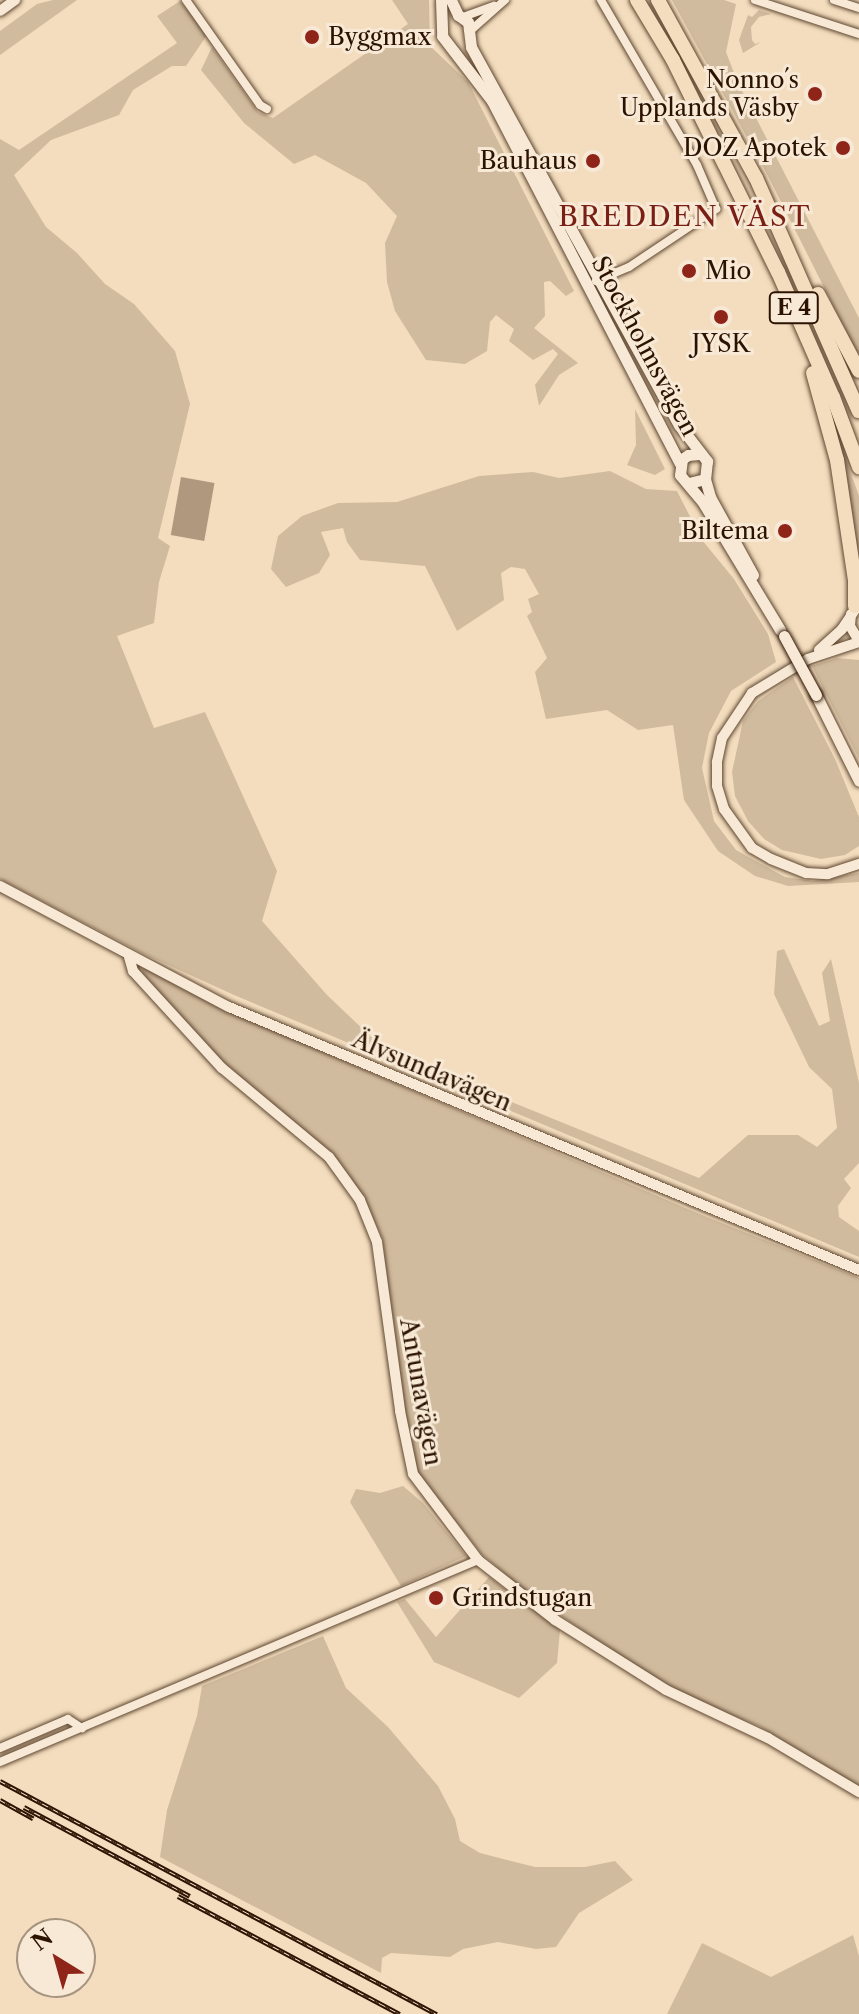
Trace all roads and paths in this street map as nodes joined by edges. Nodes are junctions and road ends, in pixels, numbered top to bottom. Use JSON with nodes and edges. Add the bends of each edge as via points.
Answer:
{"nodes":[{"id":1,"x":15,"y":0,"type":"edge"},
{"id":2,"x":186,"y":0,"type":"edge"},
{"id":3,"x":441,"y":0,"type":"edge"},
{"id":4,"x":451,"y":0,"type":"edge"},
{"id":5,"x":601,"y":0,"type":"edge"},
{"id":6,"x":637,"y":0,"type":"edge"},
{"id":7,"x":658,"y":0,"type":"edge"},
{"id":8,"x":755,"y":0,"type":"edge"},
{"id":9,"x":834,"y":0,"type":"edge"},
{"id":10,"x":503,"y":1,"type":"edge"},
{"id":11,"x":859,"y":8,"type":"edge"},
{"id":12,"x":0,"y":11,"type":"edge"},
{"id":13,"x":461,"y":16,"type":"junction"},
{"id":14,"x":443,"y":22,"type":"junction"},
{"id":15,"x":470,"y":33,"type":"junction"},
{"id":16,"x":859,"y":34,"type":"edge"},
{"id":17,"x":449,"y":43,"type":"junction"},
{"id":18,"x":267,"y":109,"type":"dead end"},
{"id":19,"x":718,"y":152,"type":"junction"},
{"id":20,"x":756,"y":178,"type":"junction"},
{"id":21,"x":593,"y":282,"type":"junction"},
{"id":22,"x":859,"y":371,"type":"edge"},
{"id":23,"x":859,"y":411,"type":"edge"},
{"id":24,"x":699,"y":454,"type":"junction"},
{"id":25,"x":680,"y":463,"type":"junction"},
{"id":26,"x":859,"y":467,"type":"edge"},
{"id":27,"x":705,"y":479,"type":"junction"},
{"id":28,"x":689,"y":483,"type":"junction"},
{"id":29,"x":855,"y":607,"type":"edge"},
{"id":30,"x":782,"y":633,"type":"junction"},
{"id":31,"x":859,"y":642,"type":"edge"},
{"id":32,"x":808,"y":659,"type":"junction"},
{"id":33,"x":859,"y":781,"type":"edge"},
{"id":34,"x":856,"y":864,"type":"edge"},
{"id":35,"x":0,"y":886,"type":"edge"},
{"id":36,"x":129,"y":957,"type":"junction"},
{"id":37,"x":859,"y":1270,"type":"edge"},
{"id":38,"x":478,"y":1560,"type":"junction"},
{"id":39,"x":82,"y":1728,"type":"junction"},
{"id":40,"x":0,"y":1748,"type":"edge"},
{"id":41,"x":0,"y":1762,"type":"edge"},
{"id":42,"x":859,"y":1792,"type":"edge"}],
"edges":[{"from":1,"to":12,"type":"street"},
{"from":2,"to":18,"type":"street"},
{"from":3,"to":14,"type":"main road","name":"Stockholmsvägen"},
{"from":4,"to":13,"type":"main road","name":"Stockholmsvägen"},
{"from":5,"to":21,"type":"street","via":[[697,165],[716,209],[629,267]]},
{"from":6,"to":19,"type":"highway","number":"E 4"},
{"from":7,"to":20,"type":"highway","number":"E 4"},
{"from":8,"to":16,"type":"street"},
{"from":9,"to":11,"type":"street"},
{"from":10,"to":13,"type":"street"},
{"from":10,"to":15,"type":"street"},
{"from":13,"to":14,"type":"main road"},
{"from":13,"to":15,"type":"main road","name":"Stockholmsvägen"},
{"from":14,"to":17,"type":"main road","name":"Stockholmsvägen","via":[[442,36]]},
{"from":15,"to":17,"type":"main road","via":[[461,43]]},
{"from":15,"to":21,"type":"main road","name":"Stockholmsvägen","via":[[471,47]]},
{"from":17,"to":21,"type":"main road","name":"Stockholmsvägen","via":[[492,101]]},
{"from":19,"to":26,"type":"highway","number":"E 4","via":[[778,272]]},
{"from":19,"to":29,"type":"highway","via":[[822,399],[837,460]]},
{"from":20,"to":22,"type":"highway"},
{"from":20,"to":23,"type":"highway","number":"E 4"},
{"from":21,"to":24,"type":"main road","name":"Stockholmsvägen"},
{"from":21,"to":25,"type":"main road","name":"Stockholmsvägen"},
{"from":24,"to":25,"type":"main road","name":"Stockholmsvägen"},
{"from":24,"to":27,"type":"main road","name":"Stockholmsvägen","via":[[709,465]]},
{"from":25,"to":28,"type":"main road","name":"Stockholmsvägen","via":[[680,475]]},
{"from":27,"to":28,"type":"main road"},
{"from":27,"to":30,"type":"main road","name":"Stockholmsvägen"},
{"from":28,"to":30,"type":"main road","name":"Stockholmsvägen"},
{"from":29,"to":31,"type":"street","via":[[850,626]]},
{"from":29,"to":32,"type":"street","via":[[829,643]]},
{"from":30,"to":33,"type":"main road","name":"Stockholmsvägen","bridge":true},
{"from":31,"to":32,"type":"street"},
{"from":32,"to":34,"type":"street","via":[[752,693],[735,714],[722,738],[717,786],[736,830],[771,859],[806,873],[828,874]]},
{"from":35,"to":36,"type":"street","name":"Älvsundavägen"},
{"from":36,"to":37,"type":"street","name":"Älvsundavägen","via":[[229,1007]]},
{"from":36,"to":38,"type":"street","name":"Antunavägen","via":[[133,971],[222,1068],[329,1157],[360,1200],[377,1242],[413,1474]]},
{"from":38,"to":39,"type":"street"},
{"from":38,"to":42,"type":"street","name":"Antunavägen","via":[[555,1620],[666,1690],[779,1744]]},
{"from":39,"to":40,"type":"street","via":[[68,1719]]},
{"from":39,"to":41,"type":"street"}]}
